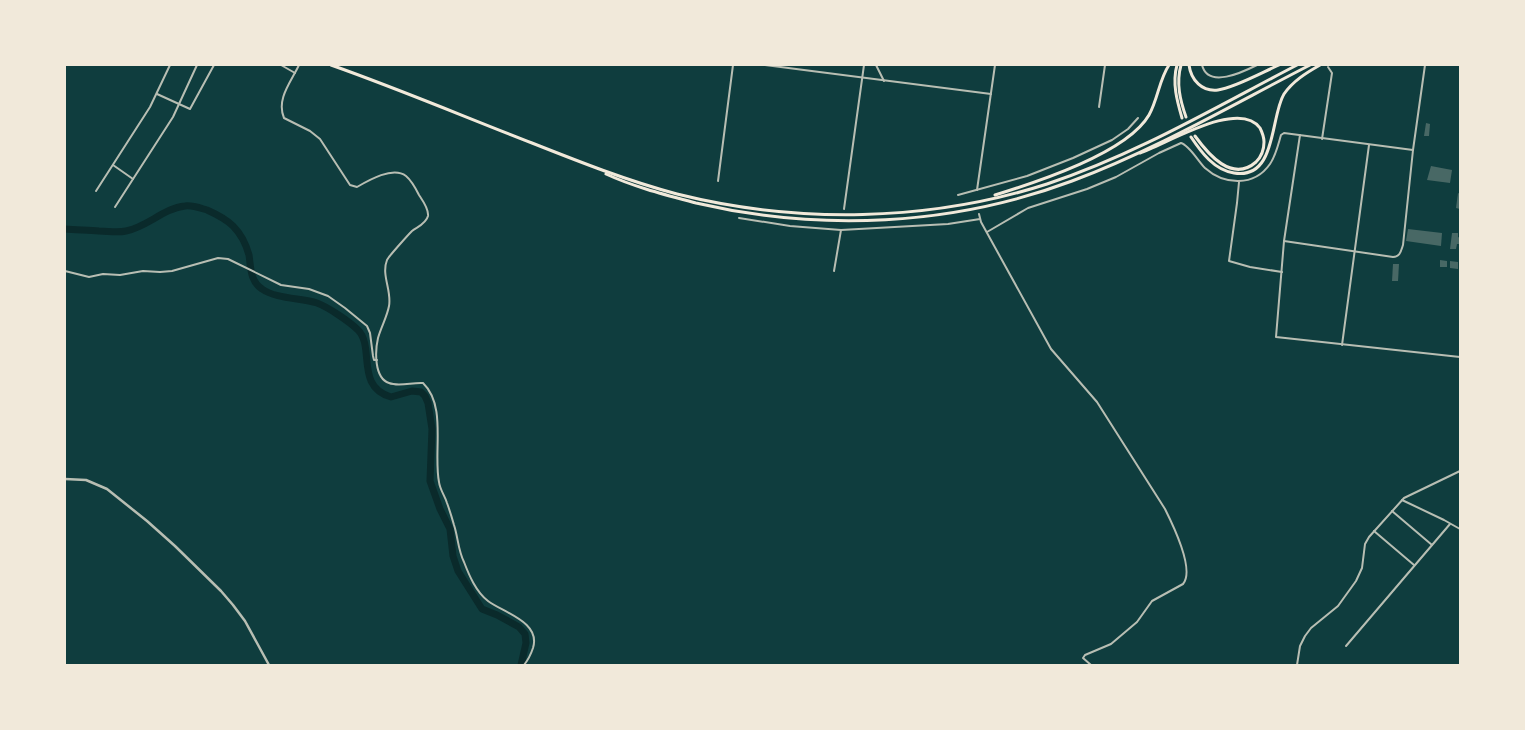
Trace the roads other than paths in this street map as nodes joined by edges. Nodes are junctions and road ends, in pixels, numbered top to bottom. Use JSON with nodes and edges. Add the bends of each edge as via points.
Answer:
{"nodes":[{"id":1,"x":170,"y":65,"type":"edge"},
{"id":2,"x":197,"y":65,"type":"edge"},
{"id":3,"x":214,"y":65,"type":"edge"},
{"id":4,"x":281,"y":65,"type":"edge"},
{"id":5,"x":331,"y":65,"type":"edge"},
{"id":6,"x":734,"y":65,"type":"edge"},
{"id":7,"x":765,"y":65,"type":"edge"},
{"id":8,"x":864,"y":65,"type":"edge"},
{"id":9,"x":876,"y":65,"type":"edge"},
{"id":10,"x":994,"y":65,"type":"edge"},
{"id":11,"x":1105,"y":65,"type":"edge"},
{"id":12,"x":1169,"y":65,"type":"edge"},
{"id":13,"x":1179,"y":65,"type":"edge"},
{"id":14,"x":1189,"y":65,"type":"edge"},
{"id":15,"x":1202,"y":65,"type":"edge"},
{"id":16,"x":1256,"y":65,"type":"edge"},
{"id":17,"x":1279,"y":65,"type":"edge"},
{"id":18,"x":1297,"y":65,"type":"edge"},
{"id":19,"x":1310,"y":65,"type":"edge"},
{"id":20,"x":1320,"y":65,"type":"edge"},
{"id":21,"x":1425,"y":65,"type":"edge"},
{"id":22,"x":299,"y":66,"type":"edge"},
{"id":23,"x":1328,"y":66,"type":"dead end"},
{"id":24,"x":296,"y":73,"type":"junction"},
{"id":25,"x":862,"y":78,"type":"junction"},
{"id":26,"x":884,"y":80,"type":"junction"},
{"id":27,"x":157,"y":94,"type":"junction"},
{"id":28,"x":991,"y":94,"type":"junction"},
{"id":29,"x":179,"y":104,"type":"junction"},
{"id":30,"x":1099,"y":107,"type":"dead end"},
{"id":31,"x":1184,"y":117,"type":"dead end"},
{"id":32,"x":1138,"y":118,"type":"dead end"},
{"id":33,"x":1300,"y":135,"type":"junction"},
{"id":34,"x":1322,"y":139,"type":"junction"},
{"id":35,"x":1370,"y":145,"type":"junction"},
{"id":36,"x":1413,"y":150,"type":"junction"},
{"id":37,"x":1126,"y":158,"type":"junction"},
{"id":38,"x":113,"y":165,"type":"junction"},
{"id":39,"x":593,"y":168,"type":"junction"},
{"id":40,"x":133,"y":179,"type":"junction"},
{"id":41,"x":718,"y":181,"type":"dead end"},
{"id":42,"x":1239,"y":182,"type":"junction"},
{"id":43,"x":978,"y":190,"type":"junction"},
{"id":44,"x":96,"y":191,"type":"dead end"},
{"id":45,"x":958,"y":195,"type":"dead end"},
{"id":46,"x":976,"y":202,"type":"junction"},
{"id":47,"x":116,"y":207,"type":"dead end"},
{"id":48,"x":844,"y":209,"type":"dead end"},
{"id":49,"x":980,"y":214,"type":"dead end"},
{"id":50,"x":739,"y":218,"type":"dead end"},
{"id":51,"x":980,"y":219,"type":"junction"},
{"id":52,"x":841,"y":230,"type":"junction"},
{"id":53,"x":987,"y":232,"type":"junction"},
{"id":54,"x":1284,"y":241,"type":"junction"},
{"id":55,"x":1356,"y":250,"type":"junction"},
{"id":56,"x":65,"y":271,"type":"edge"},
{"id":57,"x":834,"y":271,"type":"dead end"},
{"id":58,"x":1282,"y":272,"type":"junction"},
{"id":59,"x":1342,"y":345,"type":"junction"},
{"id":60,"x":1460,"y":357,"type":"edge"},
{"id":61,"x":377,"y":360,"type":"junction"},
{"id":62,"x":1460,"y":471,"type":"edge"},
{"id":63,"x":65,"y":479,"type":"edge"},
{"id":64,"x":1402,"y":500,"type":"junction"},
{"id":65,"x":1392,"y":511,"type":"junction"},
{"id":66,"x":1450,"y":524,"type":"junction"},
{"id":67,"x":1460,"y":529,"type":"edge"},
{"id":68,"x":1374,"y":531,"type":"junction"},
{"id":69,"x":1432,"y":545,"type":"junction"},
{"id":70,"x":1414,"y":565,"type":"junction"},
{"id":71,"x":1346,"y":646,"type":"dead end"},
{"id":72,"x":270,"y":665,"type":"edge"},
{"id":73,"x":524,"y":665,"type":"edge"},
{"id":74,"x":1091,"y":665,"type":"edge"},
{"id":75,"x":1297,"y":665,"type":"edge"}],
"edges":[{"from":1,"to":27,"type":"street"},
{"from":2,"to":29,"type":"street"},
{"from":3,"to":29,"type":"street","via":[[192,108]]},
{"from":4,"to":24,"type":"street"},
{"from":5,"to":39,"type":"highway"},
{"from":6,"to":41,"type":"street"},
{"from":7,"to":25,"type":"street"},
{"from":8,"to":25,"type":"street"},
{"from":9,"to":26,"type":"street"},
{"from":10,"to":28,"type":"street"},
{"from":11,"to":30,"type":"street"},
{"from":12,"to":46,"type":"highway","via":[[1149,116],[1128,137],[1047,178]]},
{"from":13,"to":31,"type":"highway","via":[[1179,92]]},
{"from":14,"to":17,"type":"highway","via":[[1195,80],[1206,89],[1214,90]]},
{"from":15,"to":16,"type":"street","via":[[1208,75],[1224,77]]},
{"from":18,"to":46,"type":"highway","via":[[1183,124],[1080,172]]},
{"from":19,"to":37,"type":"highway"},
{"from":20,"to":37,"type":"highway","via":[[1295,81],[1284,94],[1270,148],[1257,167],[1250,171],[1236,173],[1220,168],[1198,148],[1193,136],[1216,161],[1230,168],[1249,167],[1261,156],[1264,138],[1257,124],[1246,118],[1233,117],[1209,124]]},
{"from":21,"to":36,"type":"street"},
{"from":22,"to":24,"type":"street"},
{"from":23,"to":34,"type":"street","via":[[1332,73]]},
{"from":24,"to":61,"type":"street","via":[[282,99],[284,118],[320,139],[350,185],[357,187],[388,173],[402,174],[412,182],[428,211],[425,222],[410,232],[387,260],[389,305],[378,338]]},
{"from":25,"to":26,"type":"street"},
{"from":25,"to":48,"type":"street"},
{"from":26,"to":28,"type":"street"},
{"from":27,"to":29,"type":"street"},
{"from":27,"to":38,"type":"street"},
{"from":28,"to":43,"type":"street"},
{"from":29,"to":40,"type":"street"},
{"from":32,"to":43,"type":"street","via":[[1112,140],[1027,176]]},
{"from":33,"to":34,"type":"street"},
{"from":33,"to":42,"type":"street","via":[[1282,133],[1273,159],[1264,172]]},
{"from":33,"to":54,"type":"street"},
{"from":34,"to":35,"type":"street"},
{"from":35,"to":36,"type":"street"},
{"from":35,"to":55,"type":"street"},
{"from":36,"to":55,"type":"street","via":[[1401,251],[1393,256]]},
{"from":37,"to":39,"type":"highway","via":[[1070,182],[987,206],[940,215],[854,221],[780,218],[724,210],[640,186]]},
{"from":38,"to":40,"type":"street"},
{"from":38,"to":44,"type":"street"},
{"from":39,"to":46,"type":"highway","via":[[678,194],[773,210],[871,214],[929,210]]},
{"from":40,"to":47,"type":"street"},
{"from":42,"to":53,"type":"street","via":[[1214,175],[1181,143],[1116,177],[1028,208]]},
{"from":42,"to":58,"type":"street","via":[[1229,261]]},
{"from":43,"to":45,"type":"street"},
{"from":49,"to":51,"type":"street"},
{"from":50,"to":52,"type":"street"},
{"from":51,"to":52,"type":"street"},
{"from":51,"to":53,"type":"street"},
{"from":52,"to":57,"type":"street"},
{"from":53,"to":74,"type":"street","via":[[1051,349],[1113,425],[1165,510],[1182,550],[1188,575],[1186,581],[1152,601],[1138,622],[1111,644],[1085,655],[1083,658]]},
{"from":54,"to":55,"type":"street"},
{"from":54,"to":58,"type":"street"},
{"from":55,"to":59,"type":"street"},
{"from":56,"to":61,"type":"street","via":[[89,277],[120,275],[160,272],[218,258],[228,259],[281,284],[316,290],[346,308],[369,329],[372,356]]},
{"from":58,"to":59,"type":"street","via":[[1276,337]]},
{"from":59,"to":60,"type":"street"},
{"from":61,"to":73,"type":"street","via":[[378,372],[388,383],[423,383],[429,388],[437,422],[438,480],[460,552],[470,576],[487,600],[514,615],[532,631],[535,641]]},
{"from":62,"to":64,"type":"street"},
{"from":63,"to":72,"type":"street","via":[[80,479],[99,485],[168,539],[227,597]]},
{"from":64,"to":65,"type":"street"},
{"from":64,"to":66,"type":"street"},
{"from":65,"to":68,"type":"street"},
{"from":65,"to":69,"type":"street"},
{"from":66,"to":67,"type":"street"},
{"from":66,"to":69,"type":"street"},
{"from":68,"to":70,"type":"street"},
{"from":68,"to":75,"type":"street","via":[[1365,544],[1362,568],[1356,582],[1338,606],[1305,636]]},
{"from":69,"to":70,"type":"street"},
{"from":70,"to":71,"type":"street"}]}
